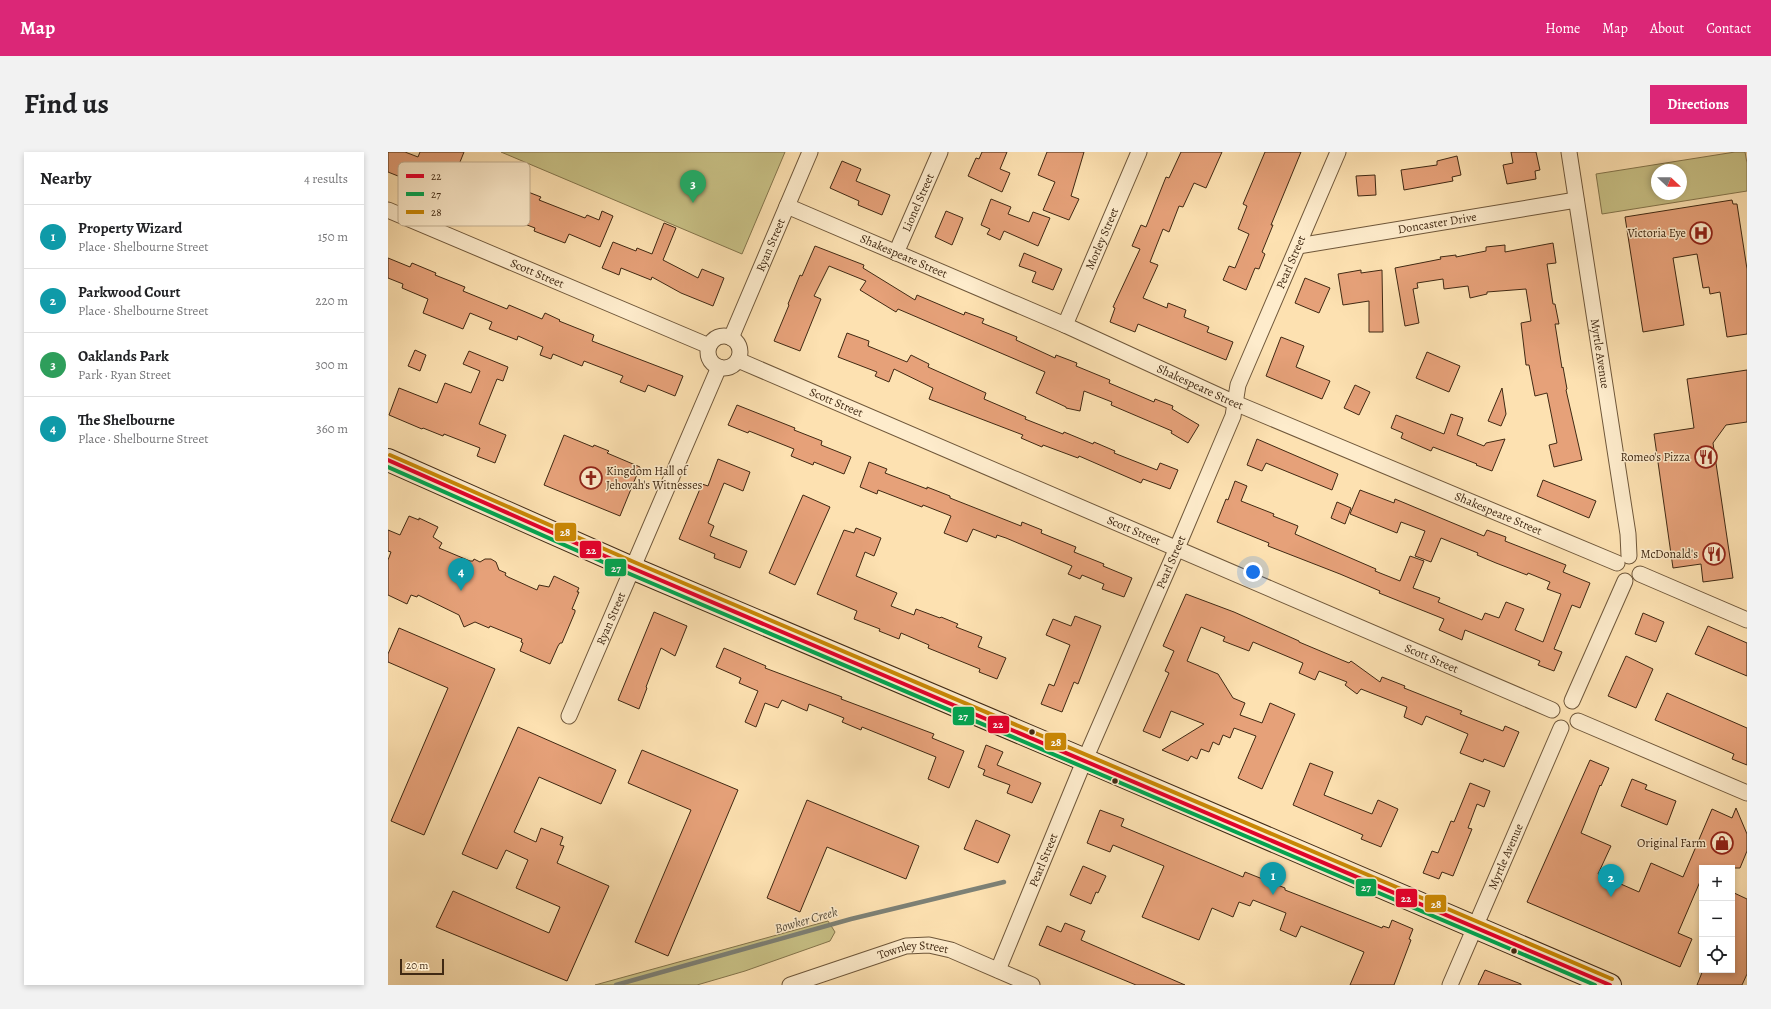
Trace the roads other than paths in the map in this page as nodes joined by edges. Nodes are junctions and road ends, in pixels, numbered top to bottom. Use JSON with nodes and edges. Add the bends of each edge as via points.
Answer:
{"nodes":[{"id":1,"x":810,"y":152,"type":"edge"},
{"id":2,"x":940,"y":152,"type":"edge"},
{"id":3,"x":1139,"y":152,"type":"edge"},
{"id":4,"x":1338,"y":152,"type":"edge"},
{"id":5,"x":1569,"y":152,"type":"edge"},
{"id":6,"x":1576,"y":200,"type":"junction"},
{"id":7,"x":787,"y":206,"type":"junction"},
{"id":8,"x":388,"y":210,"type":"edge"},
{"id":9,"x":398,"y":214,"type":"edge"},
{"id":10,"x":426,"y":226,"type":"edge"},
{"id":11,"x":1298,"y":246,"type":"junction"},
{"id":12,"x":896,"y":253,"type":"junction"},
{"id":13,"x":1065,"y":325,"type":"junction"},
{"id":14,"x":730,"y":338,"type":"junction"},
{"id":15,"x":709,"y":346,"type":"junction"},
{"id":16,"x":738,"y":360,"type":"junction"},
{"id":17,"x":719,"y":368,"type":"junction"},
{"id":18,"x":1235,"y":403,"type":"junction"},
{"id":19,"x":388,"y":460,"type":"edge"},
{"id":20,"x":1177,"y":548,"type":"junction"},
{"id":21,"x":1623,"y":559,"type":"junction"},
{"id":22,"x":632,"y":568,"type":"junction"},
{"id":23,"x":1640,"y":574,"type":"junction"},
{"id":24,"x":1624,"y":581,"type":"junction"},
{"id":25,"x":1747,"y":620,"type":"edge"},
{"id":26,"x":1572,"y":702,"type":"junction"},
{"id":27,"x":1552,"y":710,"type":"junction"},
{"id":28,"x":569,"y":716,"type":"dead end"},
{"id":29,"x":1578,"y":721,"type":"junction"},
{"id":30,"x":1560,"y":728,"type":"junction"},
{"id":31,"x":1085,"y":760,"type":"junction"},
{"id":32,"x":1747,"y":793,"type":"edge"},
{"id":33,"x":1474,"y":927,"type":"junction"},
{"id":34,"x":998,"y":970,"type":"junction"},
{"id":35,"x":790,"y":985,"type":"edge"},
{"id":36,"x":1032,"y":985,"type":"edge"},
{"id":37,"x":1450,"y":985,"type":"edge"},
{"id":38,"x":1610,"y":985,"type":"edge"}],
"edges":[{"from":1,"to":7,"type":"street","name":"Ryan Street"},
{"from":2,"to":12,"type":"street","name":"Lionel Street"},
{"from":3,"to":13,"type":"street","name":"Morley Street"},
{"from":4,"to":11,"type":"street","name":"Pearl Street"},
{"from":5,"to":6,"type":"street","name":"Myrtle Avenue"},
{"from":6,"to":11,"type":"street","name":"Doncaster Drive"},
{"from":6,"to":21,"type":"street","name":"Myrtle Avenue","via":[[1628,534]]},
{"from":7,"to":12,"type":"street","name":"Shakespeare Street"},
{"from":7,"to":14,"type":"street","name":"Ryan Street"},
{"from":8,"to":9,"type":"street","name":"Scott Street"},
{"from":10,"to":15,"type":"street","name":"Scott Street"},
{"from":11,"to":18,"type":"street","name":"Pearl Street","via":[[1238,385]]},
{"from":12,"to":13,"type":"street","name":"Shakespeare Street"},
{"from":13,"to":18,"type":"street","name":"Shakespeare Street"},
{"from":14,"to":15,"type":"street","via":[[718,337]]},
{"from":14,"to":16,"type":"street","via":[[736,341],[739,347]]},
{"from":15,"to":17,"type":"street","via":[[709,359]]},
{"from":16,"to":17,"type":"street","via":[[730,367]]},
{"from":16,"to":20,"type":"street","name":"Scott Street"},
{"from":17,"to":22,"type":"street","name":"Ryan Street"},
{"from":18,"to":20,"type":"street","name":"Pearl Street","via":[[1233,416]]},
{"from":18,"to":21,"type":"street","name":"Shakespeare Street"},
{"from":19,"to":22,"type":"main road"},
{"from":20,"to":27,"type":"street","name":"Scott Street"},
{"from":20,"to":31,"type":"street","name":"Pearl Street"},
{"from":21,"to":23,"type":"street","via":[[1639,562]]},
{"from":21,"to":24,"type":"street","via":[[1615,571]]},
{"from":22,"to":28,"type":"street","name":"Ryan Street"},
{"from":22,"to":31,"type":"main road"},
{"from":23,"to":24,"type":"street","via":[[1633,580]]},
{"from":23,"to":25,"type":"street"},
{"from":24,"to":26,"type":"street"},
{"from":26,"to":27,"type":"street","via":[[1560,701]]},
{"from":26,"to":29,"type":"street","via":[[1579,710]]},
{"from":27,"to":30,"type":"street","via":[[1553,720]]},
{"from":29,"to":30,"type":"street","via":[[1571,728]]},
{"from":29,"to":32,"type":"street"},
{"from":30,"to":33,"type":"street","name":"Myrtle Avenue"},
{"from":31,"to":33,"type":"main road"},
{"from":31,"to":34,"type":"street","name":"Pearl Street"},
{"from":33,"to":37,"type":"street","name":"Myrtle Avenue"},
{"from":33,"to":38,"type":"main road"},
{"from":34,"to":35,"type":"street","name":"Townley Street","via":[[951,950],[929,945],[906,946]]},
{"from":34,"to":36,"type":"street","name":"Townley Street"}]}
